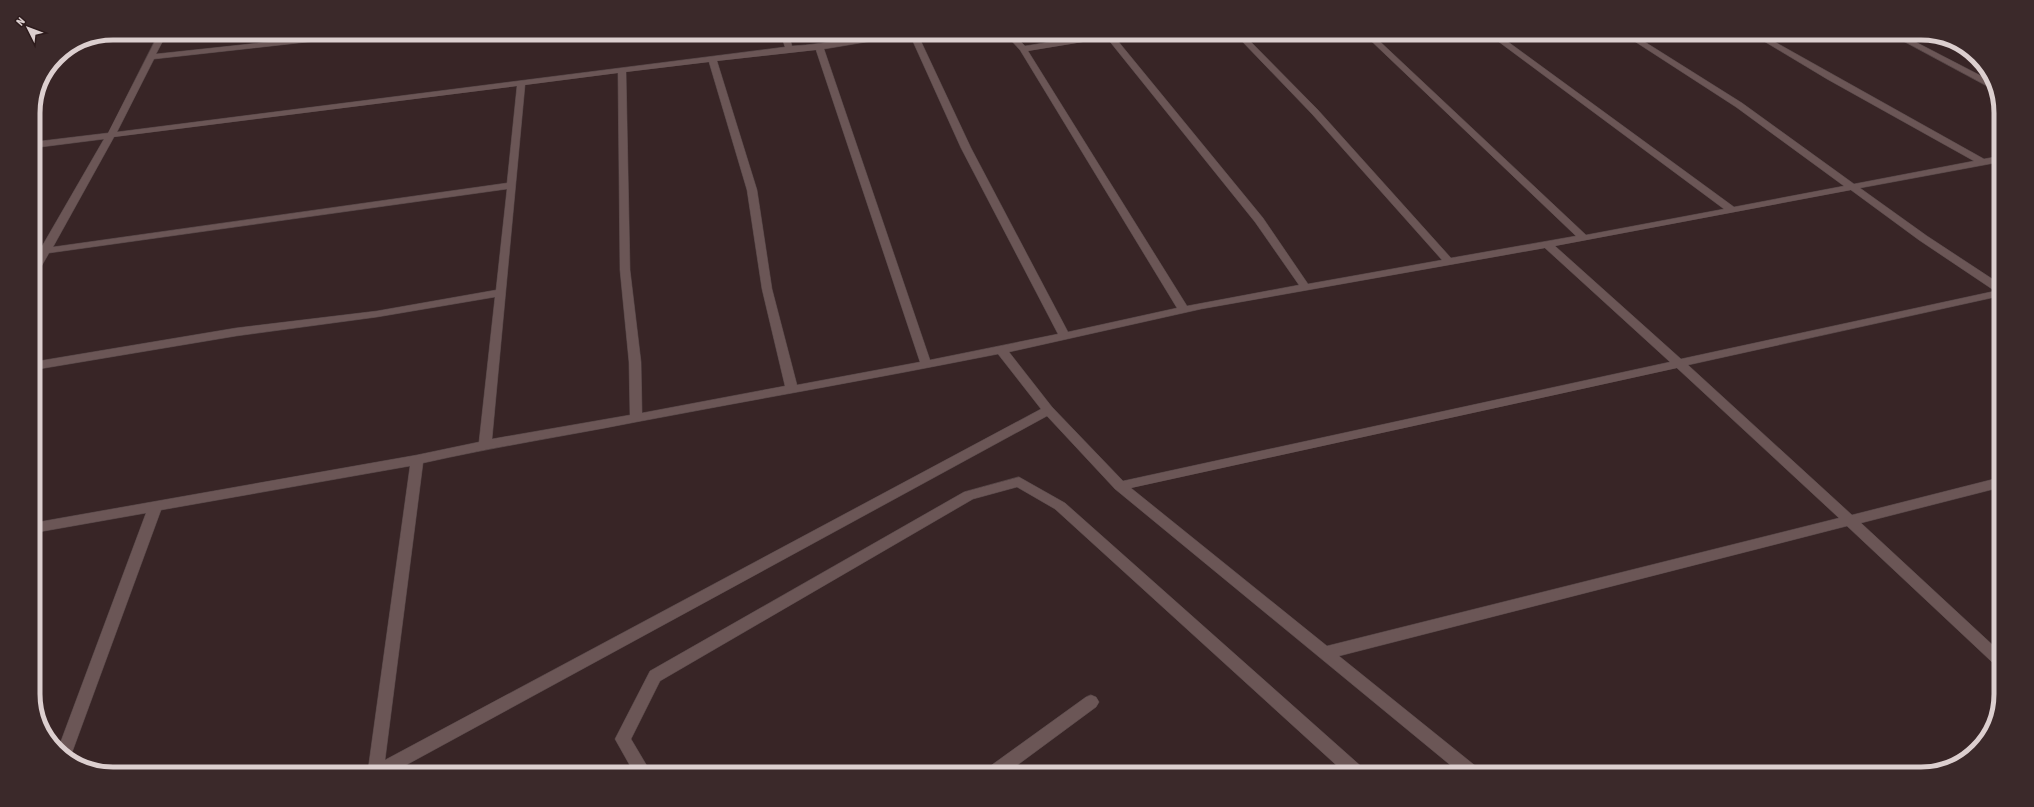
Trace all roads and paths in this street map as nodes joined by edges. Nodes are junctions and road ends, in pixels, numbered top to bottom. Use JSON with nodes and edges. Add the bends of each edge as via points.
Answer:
{"nodes":[{"id":1,"x":160,"y":40,"type":"edge"},
{"id":2,"x":307,"y":40,"type":"edge"},
{"id":3,"x":787,"y":40,"type":"edge"},
{"id":4,"x":864,"y":40,"type":"edge"},
{"id":5,"x":916,"y":40,"type":"edge"},
{"id":6,"x":1015,"y":40,"type":"edge"},
{"id":7,"x":1044,"y":40,"type":"edge"},
{"id":8,"x":1078,"y":40,"type":"edge"},
{"id":9,"x":1113,"y":40,"type":"edge"},
{"id":10,"x":1245,"y":40,"type":"edge"},
{"id":11,"x":1374,"y":40,"type":"edge"},
{"id":12,"x":1500,"y":40,"type":"edge"},
{"id":13,"x":1637,"y":40,"type":"edge"},
{"id":14,"x":1767,"y":40,"type":"edge"},
{"id":15,"x":1906,"y":40,"type":"edge"},
{"id":16,"x":1047,"y":45,"type":"junction"},
{"id":17,"x":819,"y":47,"type":"junction"},
{"id":18,"x":789,"y":48,"type":"junction"},
{"id":19,"x":1023,"y":49,"type":"junction"},
{"id":20,"x":151,"y":57,"type":"junction"},
{"id":21,"x":712,"y":58,"type":"junction"},
{"id":22,"x":622,"y":70,"type":"junction"},
{"id":23,"x":1987,"y":82,"type":"edge"},
{"id":24,"x":521,"y":84,"type":"junction"},
{"id":25,"x":111,"y":135,"type":"junction"},
{"id":26,"x":40,"y":144,"type":"edge"},
{"id":27,"x":1994,"y":160,"type":"edge"},
{"id":28,"x":1982,"y":162,"type":"junction"},
{"id":29,"x":512,"y":186,"type":"junction"},
{"id":30,"x":1851,"y":187,"type":"junction"},
{"id":31,"x":1732,"y":210,"type":"junction"},
{"id":32,"x":1584,"y":238,"type":"junction"},
{"id":33,"x":1546,"y":244,"type":"junction"},
{"id":34,"x":44,"y":251,"type":"junction"},
{"id":35,"x":40,"y":259,"type":"edge"},
{"id":36,"x":1448,"y":261,"type":"junction"},
{"id":37,"x":1994,"y":285,"type":"edge"},
{"id":38,"x":1305,"y":287,"type":"junction"},
{"id":39,"x":500,"y":293,"type":"junction"},
{"id":40,"x":1994,"y":294,"type":"edge"},
{"id":41,"x":1184,"y":310,"type":"junction"},
{"id":42,"x":1065,"y":336,"type":"junction"},
{"id":43,"x":1001,"y":350,"type":"junction"},
{"id":44,"x":1678,"y":362,"type":"junction"},
{"id":45,"x":926,"y":364,"type":"junction"},
{"id":46,"x":40,"y":365,"type":"edge"},
{"id":47,"x":792,"y":389,"type":"junction"},
{"id":48,"x":1048,"y":410,"type":"junction"},
{"id":49,"x":636,"y":418,"type":"junction"},
{"id":50,"x":484,"y":445,"type":"junction"},
{"id":51,"x":417,"y":460,"type":"junction"},
{"id":52,"x":1994,"y":484,"type":"edge"},
{"id":53,"x":1120,"y":486,"type":"junction"},
{"id":54,"x":156,"y":505,"type":"junction"},
{"id":55,"x":1849,"y":522,"type":"junction"},
{"id":56,"x":40,"y":527,"type":"edge"},
{"id":57,"x":1324,"y":653,"type":"junction"},
{"id":58,"x":1994,"y":655,"type":"edge"},
{"id":59,"x":1091,"y":702,"type":"dead end"},
{"id":60,"x":65,"y":749,"type":"edge"},
{"id":61,"x":376,"y":767,"type":"edge"},
{"id":62,"x":388,"y":767,"type":"edge"},
{"id":63,"x":640,"y":767,"type":"edge"},
{"id":64,"x":1002,"y":767,"type":"edge"},
{"id":65,"x":1350,"y":767,"type":"edge"},
{"id":66,"x":1465,"y":767,"type":"edge"}],
"edges":[{"from":1,"to":20,"type":"street"},
{"from":2,"to":20,"type":"street"},
{"from":3,"to":18,"type":"street"},
{"from":4,"to":17,"type":"street"},
{"from":5,"to":42,"type":"street","via":[[966,148]]},
{"from":6,"to":19,"type":"street"},
{"from":7,"to":16,"type":"street"},
{"from":8,"to":16,"type":"street"},
{"from":9,"to":38,"type":"street","via":[[1259,220]]},
{"from":10,"to":36,"type":"street","via":[[1315,112]]},
{"from":11,"to":32,"type":"street"},
{"from":12,"to":31,"type":"street"},
{"from":13,"to":30,"type":"street","via":[[1738,105]]},
{"from":14,"to":28,"type":"street"},
{"from":15,"to":23,"type":"street"},
{"from":16,"to":19,"type":"street"},
{"from":17,"to":18,"type":"street"},
{"from":17,"to":45,"type":"street"},
{"from":18,"to":21,"type":"street"},
{"from":19,"to":41,"type":"street"},
{"from":20,"to":25,"type":"street"},
{"from":21,"to":22,"type":"street"},
{"from":21,"to":47,"type":"street","via":[[752,190],[767,289]]},
{"from":22,"to":24,"type":"street"},
{"from":22,"to":49,"type":"street","via":[[625,270],[635,362]]},
{"from":24,"to":25,"type":"street"},
{"from":24,"to":29,"type":"street"},
{"from":25,"to":26,"type":"street"},
{"from":25,"to":34,"type":"street"},
{"from":27,"to":28,"type":"street"},
{"from":28,"to":30,"type":"street"},
{"from":29,"to":34,"type":"street"},
{"from":29,"to":39,"type":"street"},
{"from":30,"to":31,"type":"street"},
{"from":30,"to":37,"type":"street"},
{"from":31,"to":32,"type":"street"},
{"from":32,"to":33,"type":"street"},
{"from":33,"to":36,"type":"street"},
{"from":33,"to":44,"type":"street"},
{"from":34,"to":35,"type":"street"},
{"from":36,"to":38,"type":"street"},
{"from":38,"to":41,"type":"street"},
{"from":39,"to":46,"type":"street","via":[[377,314],[236,332]]},
{"from":39,"to":50,"type":"street"},
{"from":40,"to":44,"type":"street"},
{"from":41,"to":42,"type":"street"},
{"from":42,"to":43,"type":"street"},
{"from":43,"to":45,"type":"street"},
{"from":43,"to":48,"type":"street"},
{"from":44,"to":53,"type":"street"},
{"from":44,"to":55,"type":"street"},
{"from":45,"to":47,"type":"street"},
{"from":47,"to":49,"type":"street"},
{"from":48,"to":53,"type":"street"},
{"from":48,"to":62,"type":"street"},
{"from":49,"to":50,"type":"street"},
{"from":50,"to":51,"type":"street"},
{"from":51,"to":54,"type":"street"},
{"from":51,"to":61,"type":"street"},
{"from":52,"to":55,"type":"street"},
{"from":53,"to":57,"type":"street"},
{"from":54,"to":56,"type":"street"},
{"from":54,"to":60,"type":"street"},
{"from":55,"to":57,"type":"street"},
{"from":55,"to":58,"type":"street"},
{"from":57,"to":66,"type":"street"},
{"from":59,"to":64,"type":"street"},
{"from":63,"to":65,"type":"street","via":[[623,739],[655,676],[969,495],[1018,482],[1060,506]]}]}
